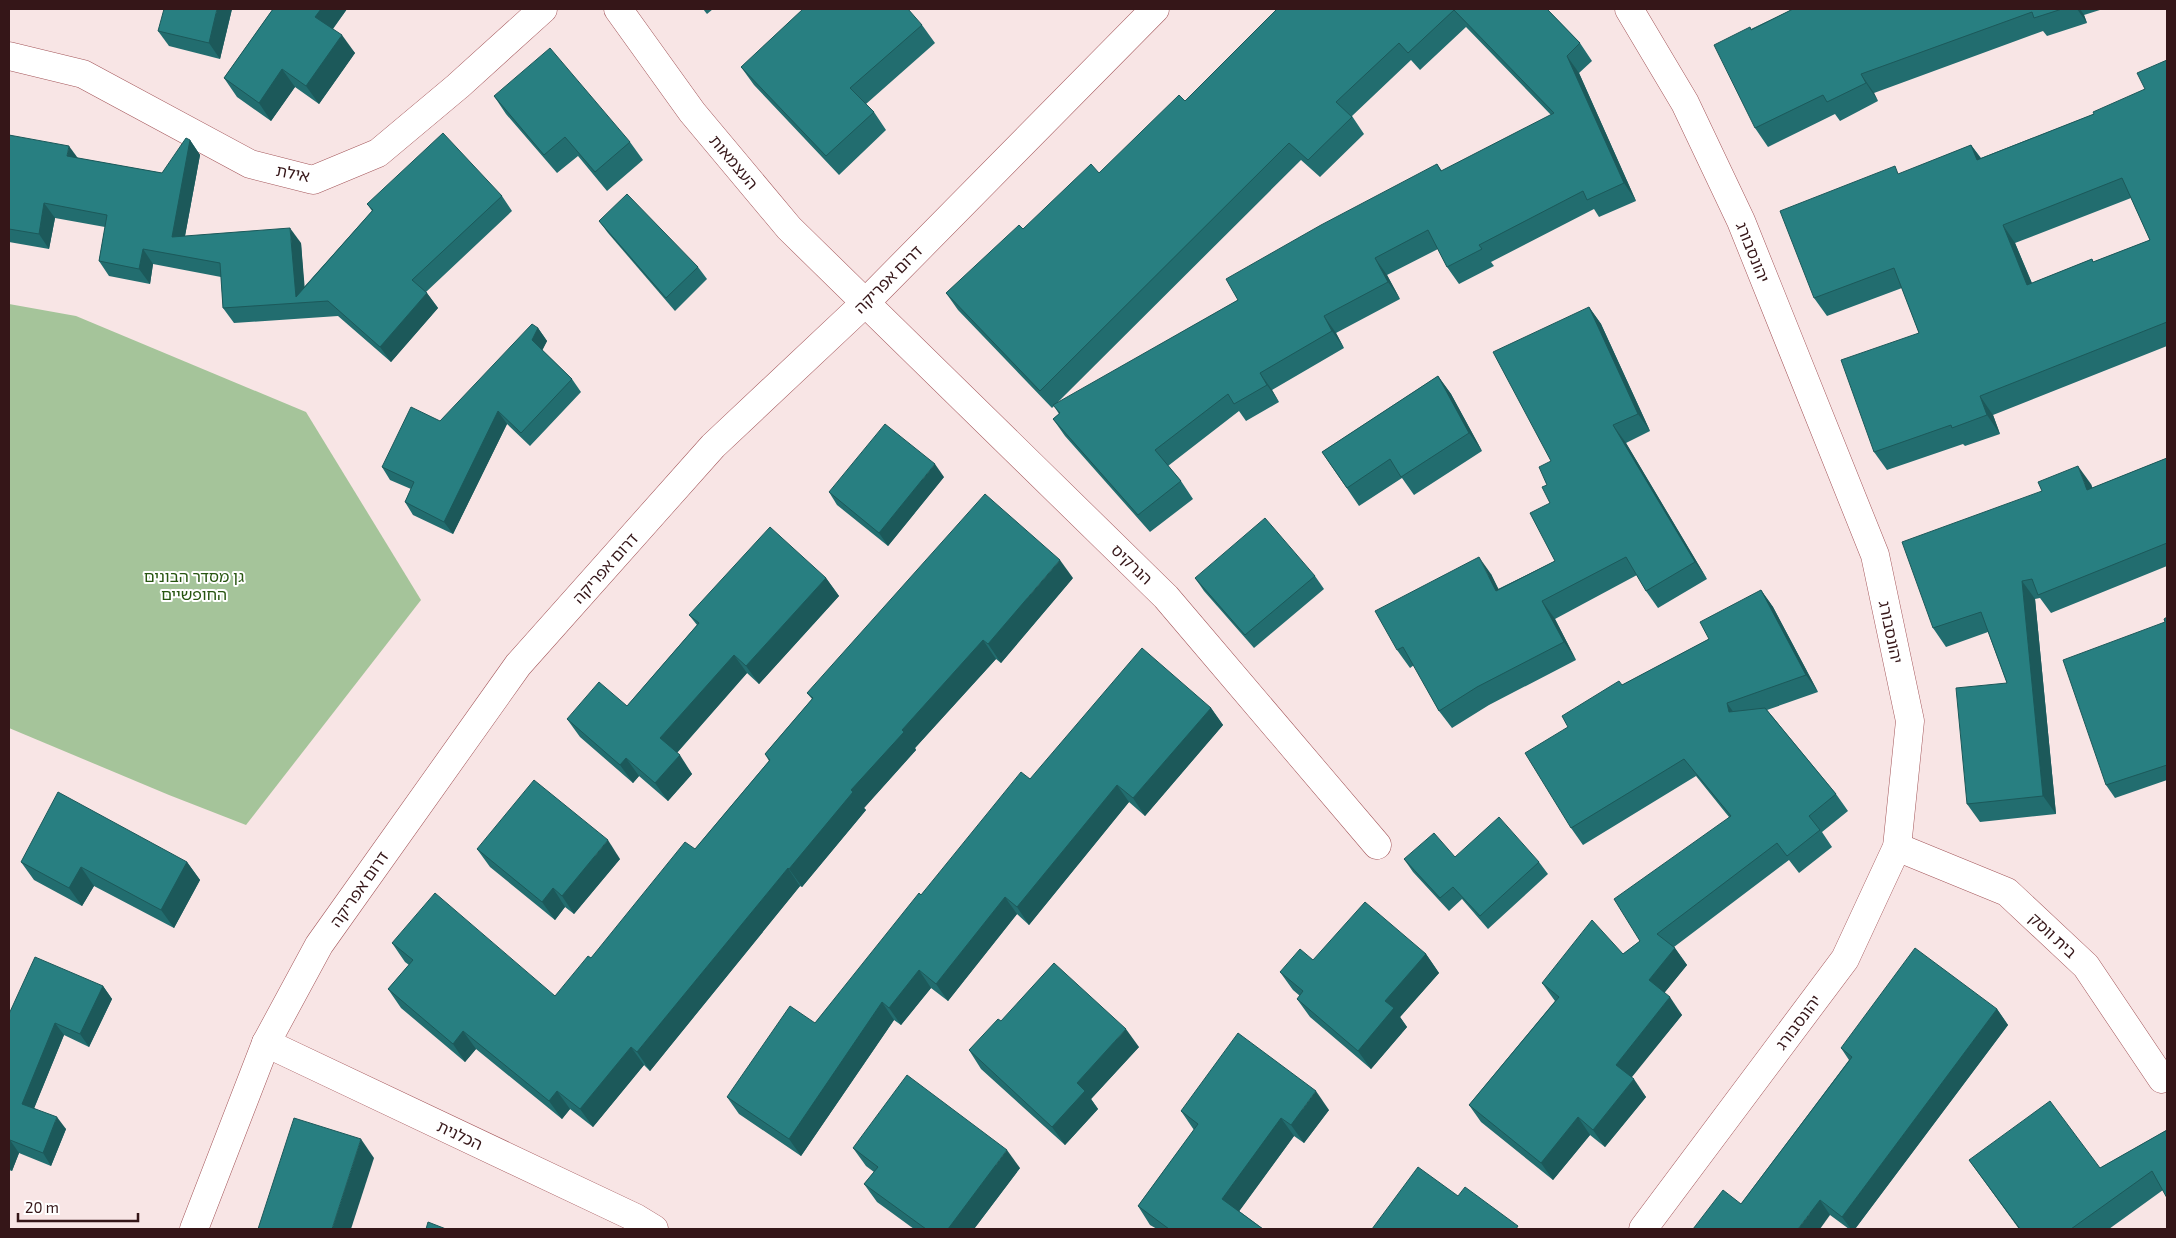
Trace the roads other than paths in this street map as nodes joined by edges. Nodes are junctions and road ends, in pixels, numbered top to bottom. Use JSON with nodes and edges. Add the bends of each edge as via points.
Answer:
{"nodes":[{"id":1,"x":543,"y":9,"type":"edge"},
{"id":2,"x":618,"y":9,"type":"edge"},
{"id":3,"x":1155,"y":9,"type":"edge"},
{"id":4,"x":1629,"y":9,"type":"edge"},
{"id":5,"x":9,"y":56,"type":"edge"},
{"id":6,"x":865,"y":303,"type":"junction"},
{"id":7,"x":1377,"y":845,"type":"dead end"},
{"id":8,"x":1897,"y":847,"type":"junction"},
{"id":9,"x":266,"y":1043,"type":"junction"},
{"id":10,"x":2162,"y":1079,"type":"dead end"},
{"id":11,"x":194,"y":1229,"type":"edge"},
{"id":12,"x":654,"y":1229,"type":"edge"},
{"id":13,"x":1643,"y":1229,"type":"edge"}],
"edges":[{"from":1,"to":5,"type":"street","name":"אילת","via":[[458,86],[378,152],[313,180],[250,164],[84,74]]},
{"from":2,"to":6,"type":"street","name":"העצמאות","via":[[692,112],[777,214]]},
{"from":3,"to":6,"type":"street","name":"דרום אפריקה"},
{"from":4,"to":8,"type":"street","name":"יהונסבורג","via":[[1685,103],[1741,221],[1875,555],[1910,720]]},
{"from":6,"to":7,"type":"street","name":"הנרקיס","via":[[1166,597]]},
{"from":6,"to":9,"type":"street","name":"דרום אפריקה","via":[[713,446],[518,666],[319,945]]},
{"from":8,"to":10,"type":"street","name":"בית ווסק","via":[[2006,892],[2086,966]]},
{"from":8,"to":13,"type":"street","name":"יהונסבורג","via":[[1845,959]]},
{"from":9,"to":11,"type":"street","name":"דרום אפריקה"},
{"from":9,"to":12,"type":"street","name":"הכלנית"}]}
